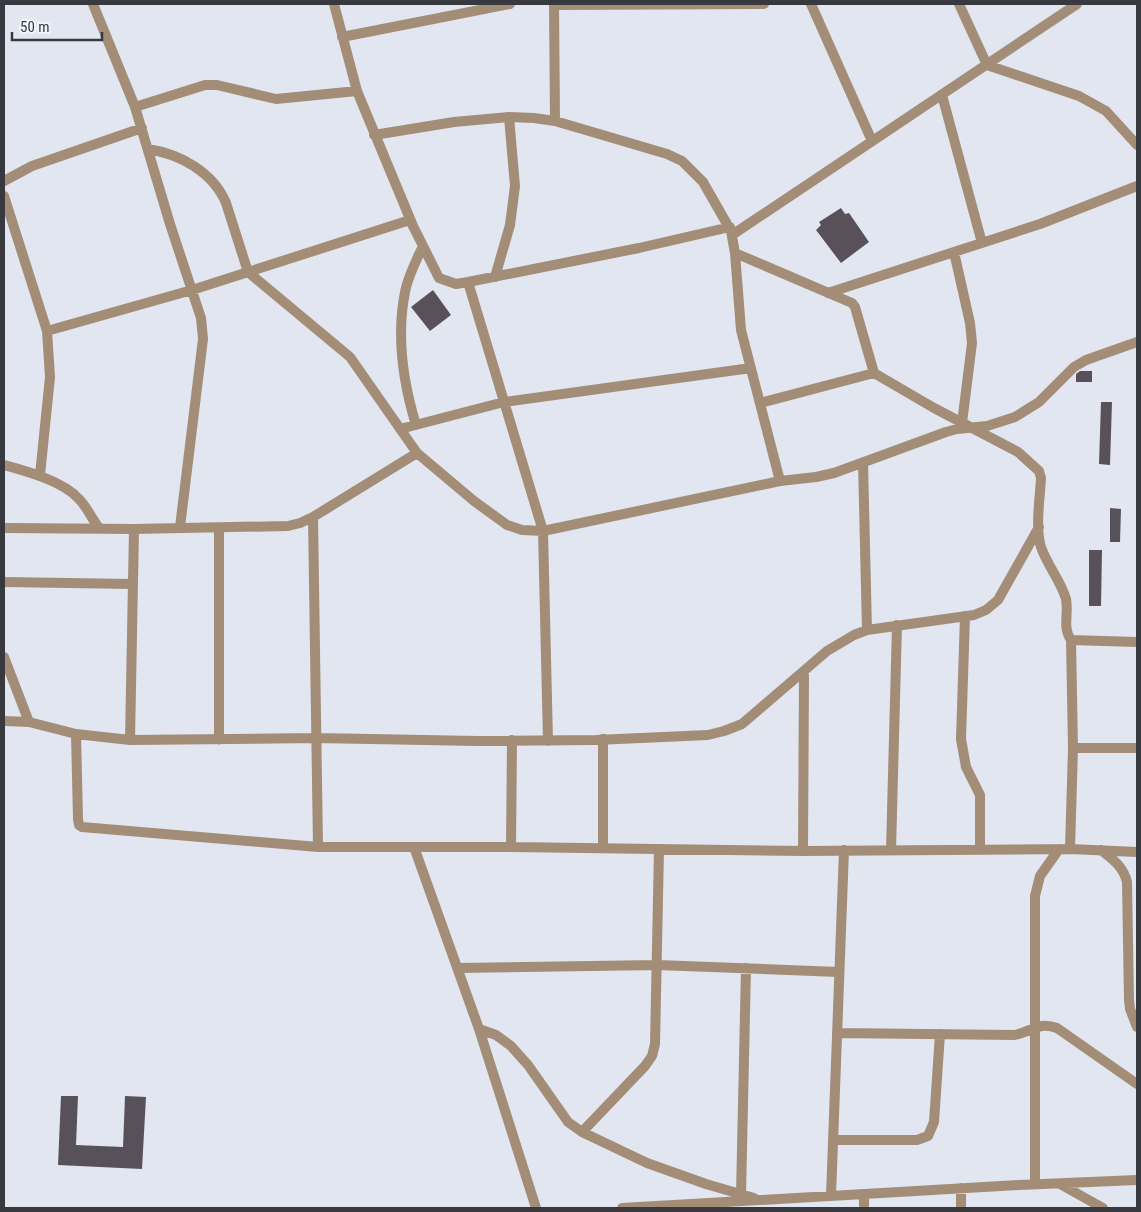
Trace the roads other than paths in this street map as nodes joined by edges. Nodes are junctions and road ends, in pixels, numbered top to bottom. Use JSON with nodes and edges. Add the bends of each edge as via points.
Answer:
{"nodes":[{"id":1,"x":93,"y":4,"type":"edge"},
{"id":2,"x":334,"y":4,"type":"edge"},
{"id":3,"x":510,"y":4,"type":"edge"},
{"id":4,"x":554,"y":4,"type":"edge"},
{"id":5,"x":764,"y":4,"type":"edge"},
{"id":6,"x":811,"y":4,"type":"edge"},
{"id":7,"x":959,"y":4,"type":"edge"},
{"id":8,"x":1077,"y":4,"type":"edge"},
{"id":9,"x":1064,"y":8,"type":"edge"},
{"id":10,"x":342,"y":36,"type":"junction"},
{"id":11,"x":987,"y":65,"type":"junction"},
{"id":12,"x":357,"y":91,"type":"junction"},
{"id":13,"x":942,"y":95,"type":"junction"},
{"id":14,"x":135,"y":107,"type":"junction"},
{"id":15,"x":509,"y":117,"type":"junction"},
{"id":16,"x":555,"y":121,"type":"junction"},
{"id":17,"x":142,"y":128,"type":"junction"},
{"id":18,"x":374,"y":135,"type":"junction"},
{"id":19,"x":872,"y":141,"type":"junction"},
{"id":20,"x":1137,"y":145,"type":"edge"},
{"id":21,"x":148,"y":149,"type":"junction"},
{"id":22,"x":4,"y":181,"type":"edge"},
{"id":23,"x":1137,"y":186,"type":"edge"},
{"id":24,"x":4,"y":196,"type":"edge"},
{"id":25,"x":410,"y":220,"type":"junction"},
{"id":26,"x":731,"y":231,"type":"junction"},
{"id":27,"x":982,"y":243,"type":"junction"},
{"id":28,"x":423,"y":246,"type":"junction"},
{"id":29,"x":954,"y":252,"type":"junction"},
{"id":30,"x":735,"y":253,"type":"junction"},
{"id":31,"x":248,"y":272,"type":"junction"},
{"id":32,"x":495,"y":277,"type":"junction"},
{"id":33,"x":468,"y":282,"type":"junction"},
{"id":34,"x":192,"y":290,"type":"junction"},
{"id":35,"x":828,"y":293,"type":"junction"},
{"id":36,"x":47,"y":331,"type":"junction"},
{"id":37,"x":1137,"y":342,"type":"edge"},
{"id":38,"x":751,"y":368,"type":"junction"},
{"id":39,"x":874,"y":373,"type":"junction"},
{"id":40,"x":504,"y":402,"type":"junction"},
{"id":41,"x":760,"y":403,"type":"junction"},
{"id":42,"x":416,"y":425,"type":"junction"},
{"id":43,"x":967,"y":425,"type":"junction"},
{"id":44,"x":400,"y":429,"type":"junction"},
{"id":45,"x":417,"y":453,"type":"junction"},
{"id":46,"x":863,"y":462,"type":"junction"},
{"id":47,"x":4,"y":465,"type":"edge"},
{"id":48,"x":40,"y":475,"type":"junction"},
{"id":49,"x":780,"y":481,"type":"junction"},
{"id":50,"x":313,"y":517,"type":"junction"},
{"id":51,"x":180,"y":527,"type":"junction"},
{"id":52,"x":1039,"y":527,"type":"junction"},
{"id":53,"x":4,"y":528,"type":"edge"},
{"id":54,"x":99,"y":528,"type":"junction"},
{"id":55,"x":134,"y":528,"type":"junction"},
{"id":56,"x":219,"y":528,"type":"junction"},
{"id":57,"x":543,"y":531,"type":"junction"},
{"id":58,"x":4,"y":582,"type":"edge"},
{"id":59,"x":133,"y":584,"type":"junction"},
{"id":60,"x":965,"y":616,"type":"junction"},
{"id":61,"x":897,"y":625,"type":"junction"},
{"id":62,"x":867,"y":630,"type":"junction"},
{"id":63,"x":1071,"y":640,"type":"junction"},
{"id":64,"x":1137,"y":642,"type":"edge"},
{"id":65,"x":4,"y":657,"type":"edge"},
{"id":66,"x":804,"y":671,"type":"junction"},
{"id":67,"x":4,"y":721,"type":"edge"},
{"id":68,"x":29,"y":722,"type":"junction"},
{"id":69,"x":76,"y":734,"type":"junction"},
{"id":70,"x":316,"y":738,"type":"junction"},
{"id":71,"x":603,"y":739,"type":"junction"},
{"id":72,"x":130,"y":740,"type":"junction"},
{"id":73,"x":219,"y":740,"type":"junction"},
{"id":74,"x":512,"y":740,"type":"junction"},
{"id":75,"x":548,"y":741,"type":"junction"},
{"id":76,"x":1073,"y":748,"type":"junction"},
{"id":77,"x":1137,"y":748,"type":"edge"},
{"id":78,"x":318,"y":847,"type":"junction"},
{"id":79,"x":414,"y":847,"type":"junction"},
{"id":80,"x":511,"y":847,"type":"junction"},
{"id":81,"x":603,"y":848,"type":"junction"},
{"id":82,"x":659,"y":849,"type":"junction"},
{"id":83,"x":1059,"y":849,"type":"junction"},
{"id":84,"x":1070,"y":849,"type":"junction"},
{"id":85,"x":844,"y":850,"type":"junction"},
{"id":86,"x":891,"y":850,"type":"junction"},
{"id":87,"x":980,"y":850,"type":"junction"},
{"id":88,"x":1101,"y":850,"type":"junction"},
{"id":89,"x":802,"y":851,"type":"junction"},
{"id":90,"x":1137,"y":852,"type":"edge"},
{"id":91,"x":656,"y":965,"type":"junction"},
{"id":92,"x":457,"y":968,"type":"junction"},
{"id":93,"x":746,"y":968,"type":"junction"},
{"id":94,"x":839,"y":972,"type":"junction"},
{"id":95,"x":1137,"y":1027,"type":"edge"},
{"id":96,"x":1034,"y":1028,"type":"junction"},
{"id":97,"x":479,"y":1029,"type":"junction"},
{"id":98,"x":837,"y":1033,"type":"junction"},
{"id":99,"x":940,"y":1034,"type":"junction"},
{"id":100,"x":1137,"y":1084,"type":"edge"},
{"id":101,"x":582,"y":1132,"type":"junction"},
{"id":102,"x":833,"y":1140,"type":"junction"},
{"id":103,"x":1137,"y":1180,"type":"edge"},
{"id":104,"x":1059,"y":1183,"type":"junction"},
{"id":105,"x":1035,"y":1184,"type":"junction"},
{"id":106,"x":961,"y":1188,"type":"junction"},
{"id":107,"x":742,"y":1194,"type":"junction"},
{"id":108,"x":864,"y":1194,"type":"junction"},
{"id":109,"x":831,"y":1196,"type":"junction"},
{"id":110,"x":761,"y":1200,"type":"junction"},
{"id":111,"x":536,"y":1208,"type":"edge"},
{"id":112,"x":622,"y":1208,"type":"edge"},
{"id":113,"x":864,"y":1208,"type":"edge"},
{"id":114,"x":961,"y":1208,"type":"edge"},
{"id":115,"x":1103,"y":1208,"type":"edge"}],
"edges":[{"from":1,"to":14,"type":"street"},
{"from":2,"to":10,"type":"street"},
{"from":3,"to":10,"type":"street"},
{"from":4,"to":5,"type":"street"},
{"from":4,"to":16,"type":"street"},
{"from":6,"to":19,"type":"street"},
{"from":7,"to":11,"type":"street"},
{"from":8,"to":9,"type":"street"},
{"from":9,"to":11,"type":"street"},
{"from":10,"to":12,"type":"street"},
{"from":11,"to":13,"type":"street"},
{"from":11,"to":20,"type":"street","via":[[1079,96],[1106,111]]},
{"from":12,"to":14,"type":"street","via":[[276,99],[205,85]]},
{"from":12,"to":18,"type":"street"},
{"from":13,"to":19,"type":"street"},
{"from":13,"to":27,"type":"street"},
{"from":14,"to":17,"type":"street"},
{"from":15,"to":16,"type":"street"},
{"from":15,"to":18,"type":"street"},
{"from":15,"to":32,"type":"street","via":[[515,186],[510,225]]},
{"from":16,"to":26,"type":"street","via":[[682,161],[703,182]]},
{"from":17,"to":21,"type":"street"},
{"from":17,"to":22,"type":"street","via":[[32,166]]},
{"from":18,"to":25,"type":"street"},
{"from":19,"to":26,"type":"street"},
{"from":21,"to":31,"type":"street","via":[[178,156],[215,183],[222,192]]},
{"from":21,"to":34,"type":"street"},
{"from":23,"to":27,"type":"street"},
{"from":24,"to":36,"type":"street"},
{"from":25,"to":28,"type":"street"},
{"from":25,"to":31,"type":"street"},
{"from":26,"to":30,"type":"street"},
{"from":26,"to":32,"type":"street"},
{"from":27,"to":29,"type":"street"},
{"from":28,"to":33,"type":"street","via":[[439,278],[456,284]]},
{"from":28,"to":42,"type":"street","via":[[405,292],[401,338],[406,392]]},
{"from":29,"to":35,"type":"street"},
{"from":29,"to":43,"type":"street","via":[[972,343]]},
{"from":30,"to":35,"type":"street"},
{"from":30,"to":38,"type":"street","via":[[739,320]]},
{"from":31,"to":34,"type":"street"},
{"from":31,"to":44,"type":"street","via":[[350,357]]},
{"from":32,"to":33,"type":"street"},
{"from":33,"to":40,"type":"street"},
{"from":34,"to":36,"type":"street"},
{"from":34,"to":51,"type":"street","via":[[201,318],[203,339]]},
{"from":35,"to":39,"type":"street","via":[[855,307]]},
{"from":36,"to":48,"type":"street","via":[[50,377]]},
{"from":37,"to":43,"type":"street","via":[[1086,360],[1039,402],[1015,417],[987,426]]},
{"from":38,"to":40,"type":"street"},
{"from":38,"to":41,"type":"street"},
{"from":39,"to":41,"type":"street"},
{"from":39,"to":43,"type":"street"},
{"from":40,"to":42,"type":"street"},
{"from":40,"to":57,"type":"street"},
{"from":41,"to":49,"type":"street"},
{"from":42,"to":44,"type":"street"},
{"from":43,"to":46,"type":"street"},
{"from":43,"to":52,"type":"street","via":[[1018,452],[1039,470]]},
{"from":44,"to":45,"type":"street"},
{"from":45,"to":50,"type":"street"},
{"from":45,"to":57,"type":"street","via":[[474,502],[507,525]]},
{"from":46,"to":49,"type":"street","via":[[816,478]]},
{"from":46,"to":62,"type":"street"},
{"from":47,"to":48,"type":"street"},
{"from":48,"to":54,"type":"street","via":[[78,498]]},
{"from":49,"to":57,"type":"street"},
{"from":50,"to":56,"type":"street","via":[[288,526]]},
{"from":50,"to":70,"type":"street"},
{"from":51,"to":55,"type":"street"},
{"from":51,"to":56,"type":"street"},
{"from":52,"to":60,"type":"street","via":[[998,600],[986,610]]},
{"from":52,"to":63,"type":"street","via":[[1041,546],[1064,593],[1067,634]]},
{"from":53,"to":54,"type":"street"},
{"from":54,"to":55,"type":"street"},
{"from":55,"to":59,"type":"street"},
{"from":56,"to":73,"type":"street"},
{"from":57,"to":75,"type":"street"},
{"from":58,"to":59,"type":"street"},
{"from":59,"to":72,"type":"street"},
{"from":60,"to":61,"type":"street"},
{"from":60,"to":87,"type":"street","via":[[961,739],[966,767],[980,795]]},
{"from":61,"to":62,"type":"street"},
{"from":61,"to":86,"type":"street"},
{"from":62,"to":66,"type":"street","via":[[826,651]]},
{"from":63,"to":64,"type":"street"},
{"from":63,"to":76,"type":"street"},
{"from":65,"to":68,"type":"street"},
{"from":66,"to":71,"type":"street","via":[[742,724],[724,731],[662,738]]},
{"from":66,"to":89,"type":"street"},
{"from":67,"to":68,"type":"street"},
{"from":68,"to":69,"type":"street"},
{"from":69,"to":72,"type":"street"},
{"from":69,"to":78,"type":"street","via":[[78,819],[82,827]]},
{"from":70,"to":73,"type":"street"},
{"from":70,"to":74,"type":"street"},
{"from":70,"to":78,"type":"street"},
{"from":71,"to":75,"type":"street"},
{"from":71,"to":81,"type":"street"},
{"from":72,"to":73,"type":"street"},
{"from":74,"to":75,"type":"street"},
{"from":74,"to":80,"type":"street"},
{"from":76,"to":77,"type":"street"},
{"from":76,"to":84,"type":"street"},
{"from":78,"to":79,"type":"street"},
{"from":79,"to":80,"type":"street"},
{"from":79,"to":92,"type":"street"},
{"from":80,"to":81,"type":"street"},
{"from":81,"to":82,"type":"street"},
{"from":82,"to":89,"type":"street"},
{"from":82,"to":91,"type":"street"},
{"from":83,"to":84,"type":"street"},
{"from":83,"to":87,"type":"street"},
{"from":83,"to":96,"type":"street","via":[[1036,887]]},
{"from":84,"to":88,"type":"street"},
{"from":85,"to":86,"type":"street"},
{"from":85,"to":89,"type":"street"},
{"from":85,"to":94,"type":"street"},
{"from":86,"to":87,"type":"street"},
{"from":88,"to":90,"type":"street"},
{"from":88,"to":95,"type":"street","via":[[1119,864],[1127,882],[1129,1000]]},
{"from":91,"to":92,"type":"street"},
{"from":91,"to":93,"type":"street"},
{"from":91,"to":101,"type":"street","via":[[652,1056]]},
{"from":92,"to":97,"type":"street"},
{"from":93,"to":94,"type":"street"},
{"from":93,"to":107,"type":"street"},
{"from":94,"to":98,"type":"street"},
{"from":96,"to":99,"type":"street","via":[[1014,1035]]},
{"from":96,"to":100,"type":"street","via":[[1048,1025],[1057,1028]]},
{"from":96,"to":105,"type":"street"},
{"from":97,"to":101,"type":"street","via":[[496,1035],[511,1046],[568,1122]]},
{"from":97,"to":111,"type":"street"},
{"from":98,"to":99,"type":"street"},
{"from":98,"to":102,"type":"street"},
{"from":99,"to":102,"type":"street","via":[[934,1122],[928,1136],[918,1140]]},
{"from":101,"to":107,"type":"street","via":[[648,1163]]},
{"from":102,"to":109,"type":"street"},
{"from":103,"to":104,"type":"street"},
{"from":104,"to":105,"type":"street"},
{"from":104,"to":115,"type":"street"},
{"from":105,"to":106,"type":"street"},
{"from":106,"to":108,"type":"street"},
{"from":106,"to":114,"type":"street"},
{"from":107,"to":110,"type":"street"},
{"from":108,"to":109,"type":"street"},
{"from":108,"to":113,"type":"street"},
{"from":109,"to":110,"type":"street"},
{"from":110,"to":112,"type":"street"}]}
